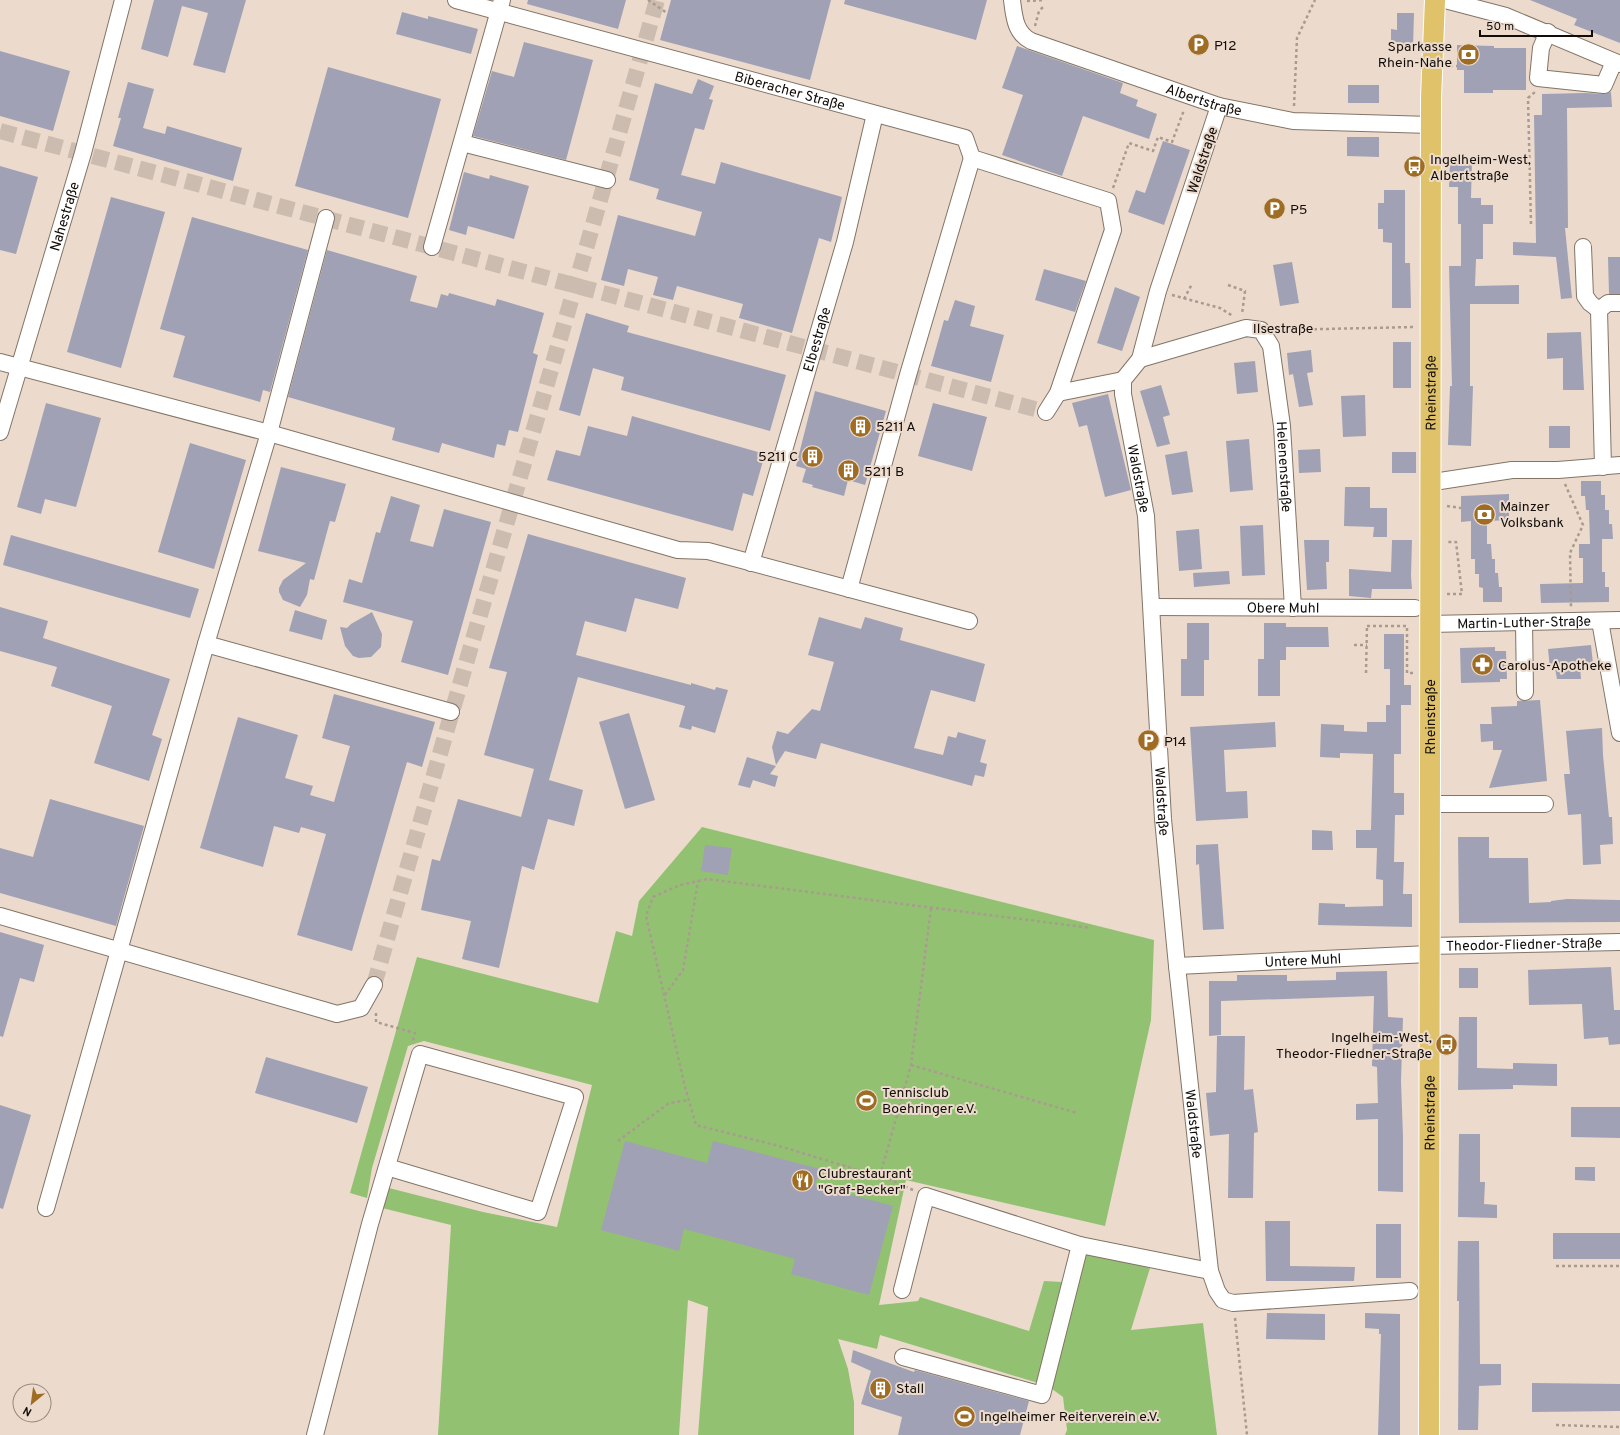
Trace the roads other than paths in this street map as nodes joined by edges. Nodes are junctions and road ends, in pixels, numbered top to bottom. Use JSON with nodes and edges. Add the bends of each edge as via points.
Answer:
{"nodes":[{"id":1,"x":124,"y":0,"type":"edge"},
{"id":2,"x":456,"y":0,"type":"edge"},
{"id":3,"x":1012,"y":0,"type":"edge"},
{"id":4,"x":1434,"y":0,"type":"edge"},
{"id":5,"x":1445,"y":0,"type":"edge"},
{"id":6,"x":501,"y":6,"type":"edge"},
{"id":7,"x":1548,"y":32,"type":"junction"},
{"id":8,"x":1617,"y":63,"type":"edge"},
{"id":9,"x":1219,"y":106,"type":"junction"},
{"id":10,"x":875,"y":114,"type":"junction"},
{"id":11,"x":1431,"y":125,"type":"junction"},
{"id":12,"x":462,"y":143,"type":"junction"},
{"id":13,"x":972,"y":158,"type":"junction"},
{"id":14,"x":607,"y":180,"type":"dead end"},
{"id":15,"x":326,"y":218,"type":"dead end"},
{"id":16,"x":432,"y":247,"type":"dead end"},
{"id":17,"x":1583,"y":247,"type":"dead end"},
{"id":18,"x":1620,"y":303,"type":"edge"},
{"id":19,"x":1599,"y":310,"type":"junction"},
{"id":20,"x":1249,"y":326,"type":"joint"},
{"id":21,"x":1140,"y":359,"type":"junction"},
{"id":22,"x":0,"y":362,"type":"edge"},
{"id":23,"x":18,"y":367,"type":"junction"},
{"id":24,"x":1123,"y":380,"type":"junction"},
{"id":25,"x":1058,"y":393,"type":"junction"},
{"id":26,"x":1046,"y":412,"type":"dead end"},
{"id":27,"x":0,"y":432,"type":"edge"},
{"id":28,"x":269,"y":434,"type":"junction"},
{"id":29,"x":1620,"y":465,"type":"edge"},
{"id":30,"x":1603,"y":467,"type":"junction"},
{"id":31,"x":1430,"y":480,"type":"junction"},
{"id":32,"x":752,"y":562,"type":"junction"},
{"id":33,"x":849,"y":589,"type":"junction"},
{"id":34,"x":1152,"y":607,"type":"junction"},
{"id":35,"x":1293,"y":608,"type":"junction"},
{"id":36,"x":1415,"y":608,"type":"dead end"},
{"id":37,"x":969,"y":620,"type":"dead end"},
{"id":38,"x":1600,"y":620,"type":"junction"},
{"id":39,"x":1620,"y":620,"type":"edge"},
{"id":40,"x":1524,"y":622,"type":"junction"},
{"id":41,"x":1429,"y":624,"type":"junction"},
{"id":42,"x":206,"y":644,"type":"junction"},
{"id":43,"x":1525,"y":692,"type":"dead end"},
{"id":44,"x":451,"y":712,"type":"dead end"},
{"id":45,"x":1620,"y":733,"type":"edge"},
{"id":46,"x":1429,"y":804,"type":"junction"},
{"id":47,"x":1545,"y":804,"type":"dead end"},
{"id":48,"x":0,"y":916,"type":"edge"},
{"id":49,"x":1620,"y":942,"type":"edge"},
{"id":50,"x":119,"y":950,"type":"junction"},
{"id":51,"x":1429,"y":950,"type":"junction"},
{"id":52,"x":1177,"y":966,"type":"junction"},
{"id":53,"x":374,"y":985,"type":"tunnel mouth"},
{"id":54,"x":387,"y":1167,"type":"junction"},
{"id":55,"x":46,"y":1208,"type":"dead end"},
{"id":56,"x":1080,"y":1245,"type":"junction"},
{"id":57,"x":1210,"y":1270,"type":"junction"},
{"id":58,"x":902,"y":1290,"type":"dead end"},
{"id":59,"x":1410,"y":1291,"type":"dead end"},
{"id":60,"x":903,"y":1357,"type":"dead end"},
{"id":61,"x":315,"y":1435,"type":"edge"},
{"id":62,"x":1429,"y":1435,"type":"edge"}],
"edges":[{"from":1,"to":23,"type":"street","name":"Nahestraße","via":[[83,153]]},
{"from":2,"to":6,"type":"street","name":"Biberacher Straße"},
{"from":3,"to":9,"type":"street","name":"Albertstraße","via":[[1018,31],[1023,38]]},
{"from":4,"to":11,"type":"main road","name":"Rheinstraße"},
{"from":5,"to":7,"type":"street","via":[[1506,16]]},
{"from":6,"to":10,"type":"street","name":"Biberacher Straße"},
{"from":6,"to":12,"type":"street"},
{"from":7,"to":8,"type":"street"},
{"from":7,"to":8,"type":"street","via":[[1541,48],[1538,78],[1604,84]]},
{"from":9,"to":11,"type":"street","name":"Albertstraße","via":[[1293,121]]},
{"from":9,"to":21,"type":"street","name":"Waldstraße","via":[[1158,291]]},
{"from":10,"to":13,"type":"street","name":"Biberacher Straße","via":[[965,138]]},
{"from":10,"to":32,"type":"street","name":"Elbestraße","via":[[845,242]]},
{"from":11,"to":31,"type":"main road","name":"Rheinstraße"},
{"from":12,"to":14,"type":"street"},
{"from":12,"to":16,"type":"street"},
{"from":13,"to":25,"type":"street","via":[[1108,201],[1113,230]]},
{"from":13,"to":33,"type":"street"},
{"from":15,"to":28,"type":"street"},
{"from":17,"to":19,"type":"street","via":[[1585,296]]},
{"from":18,"to":19,"type":"street","via":[[1608,303]]},
{"from":19,"to":30,"type":"street"},
{"from":20,"to":21,"type":"street","name":"Ilsestraße"},
{"from":20,"to":35,"type":"street","name":"Helenenstraße","via":[[1271,346],[1282,426]]},
{"from":21,"to":24,"type":"street","name":"Waldstraße"},
{"from":22,"to":23,"type":"street"},
{"from":23,"to":27,"type":"street","name":"Nahestraße"},
{"from":23,"to":28,"type":"street"},
{"from":24,"to":25,"type":"street"},
{"from":24,"to":34,"type":"street","name":"Waldstraße","via":[[1123,394],[1146,516]]},
{"from":25,"to":26,"type":"street"},
{"from":28,"to":32,"type":"street","via":[[678,550],[708,551]]},
{"from":28,"to":42,"type":"street"},
{"from":29,"to":30,"type":"street"},
{"from":30,"to":31,"type":"street","via":[[1512,470],[1440,481]]},
{"from":31,"to":41,"type":"main road","name":"Rheinstraße"},
{"from":32,"to":33,"type":"street"},
{"from":33,"to":37,"type":"street"},
{"from":34,"to":35,"type":"street","name":"Obere Muhl"},
{"from":34,"to":52,"type":"street","name":"Waldstraße","via":[[1163,819]]},
{"from":35,"to":36,"type":"street","name":"Obere Muhl"},
{"from":38,"to":39,"type":"street","name":"Martin-Luther-Straße"},
{"from":38,"to":40,"type":"street","name":"Martin-Luther-Straße"},
{"from":38,"to":45,"type":"street"},
{"from":40,"to":41,"type":"street","name":"Martin-Luther-Straße"},
{"from":40,"to":43,"type":"street"},
{"from":41,"to":46,"type":"main road","name":"Rheinstraße"},
{"from":42,"to":44,"type":"street"},
{"from":42,"to":50,"type":"street"},
{"from":46,"to":47,"type":"street"},
{"from":46,"to":51,"type":"main road","name":"Rheinstraße"},
{"from":48,"to":50,"type":"street"},
{"from":49,"to":51,"type":"street","name":"Theodor-Fliedner-Straße"},
{"from":50,"to":53,"type":"street","via":[[337,1014],[361,1008]]},
{"from":50,"to":55,"type":"street"},
{"from":51,"to":52,"type":"street","name":"Untere Muhl"},
{"from":51,"to":62,"type":"main road","name":"Rheinstraße"},
{"from":52,"to":57,"type":"street","name":"Waldstraße"},
{"from":54,"to":54,"type":"street","via":[[420,1054],[575,1097],[538,1212]]},
{"from":54,"to":61,"type":"street"},
{"from":56,"to":57,"type":"street"},
{"from":56,"to":58,"type":"street","via":[[926,1196]]},
{"from":56,"to":60,"type":"street","via":[[1042,1395]]},
{"from":57,"to":59,"type":"street","name":"Waldstraße","via":[[1217,1291],[1228,1302]]}]}
